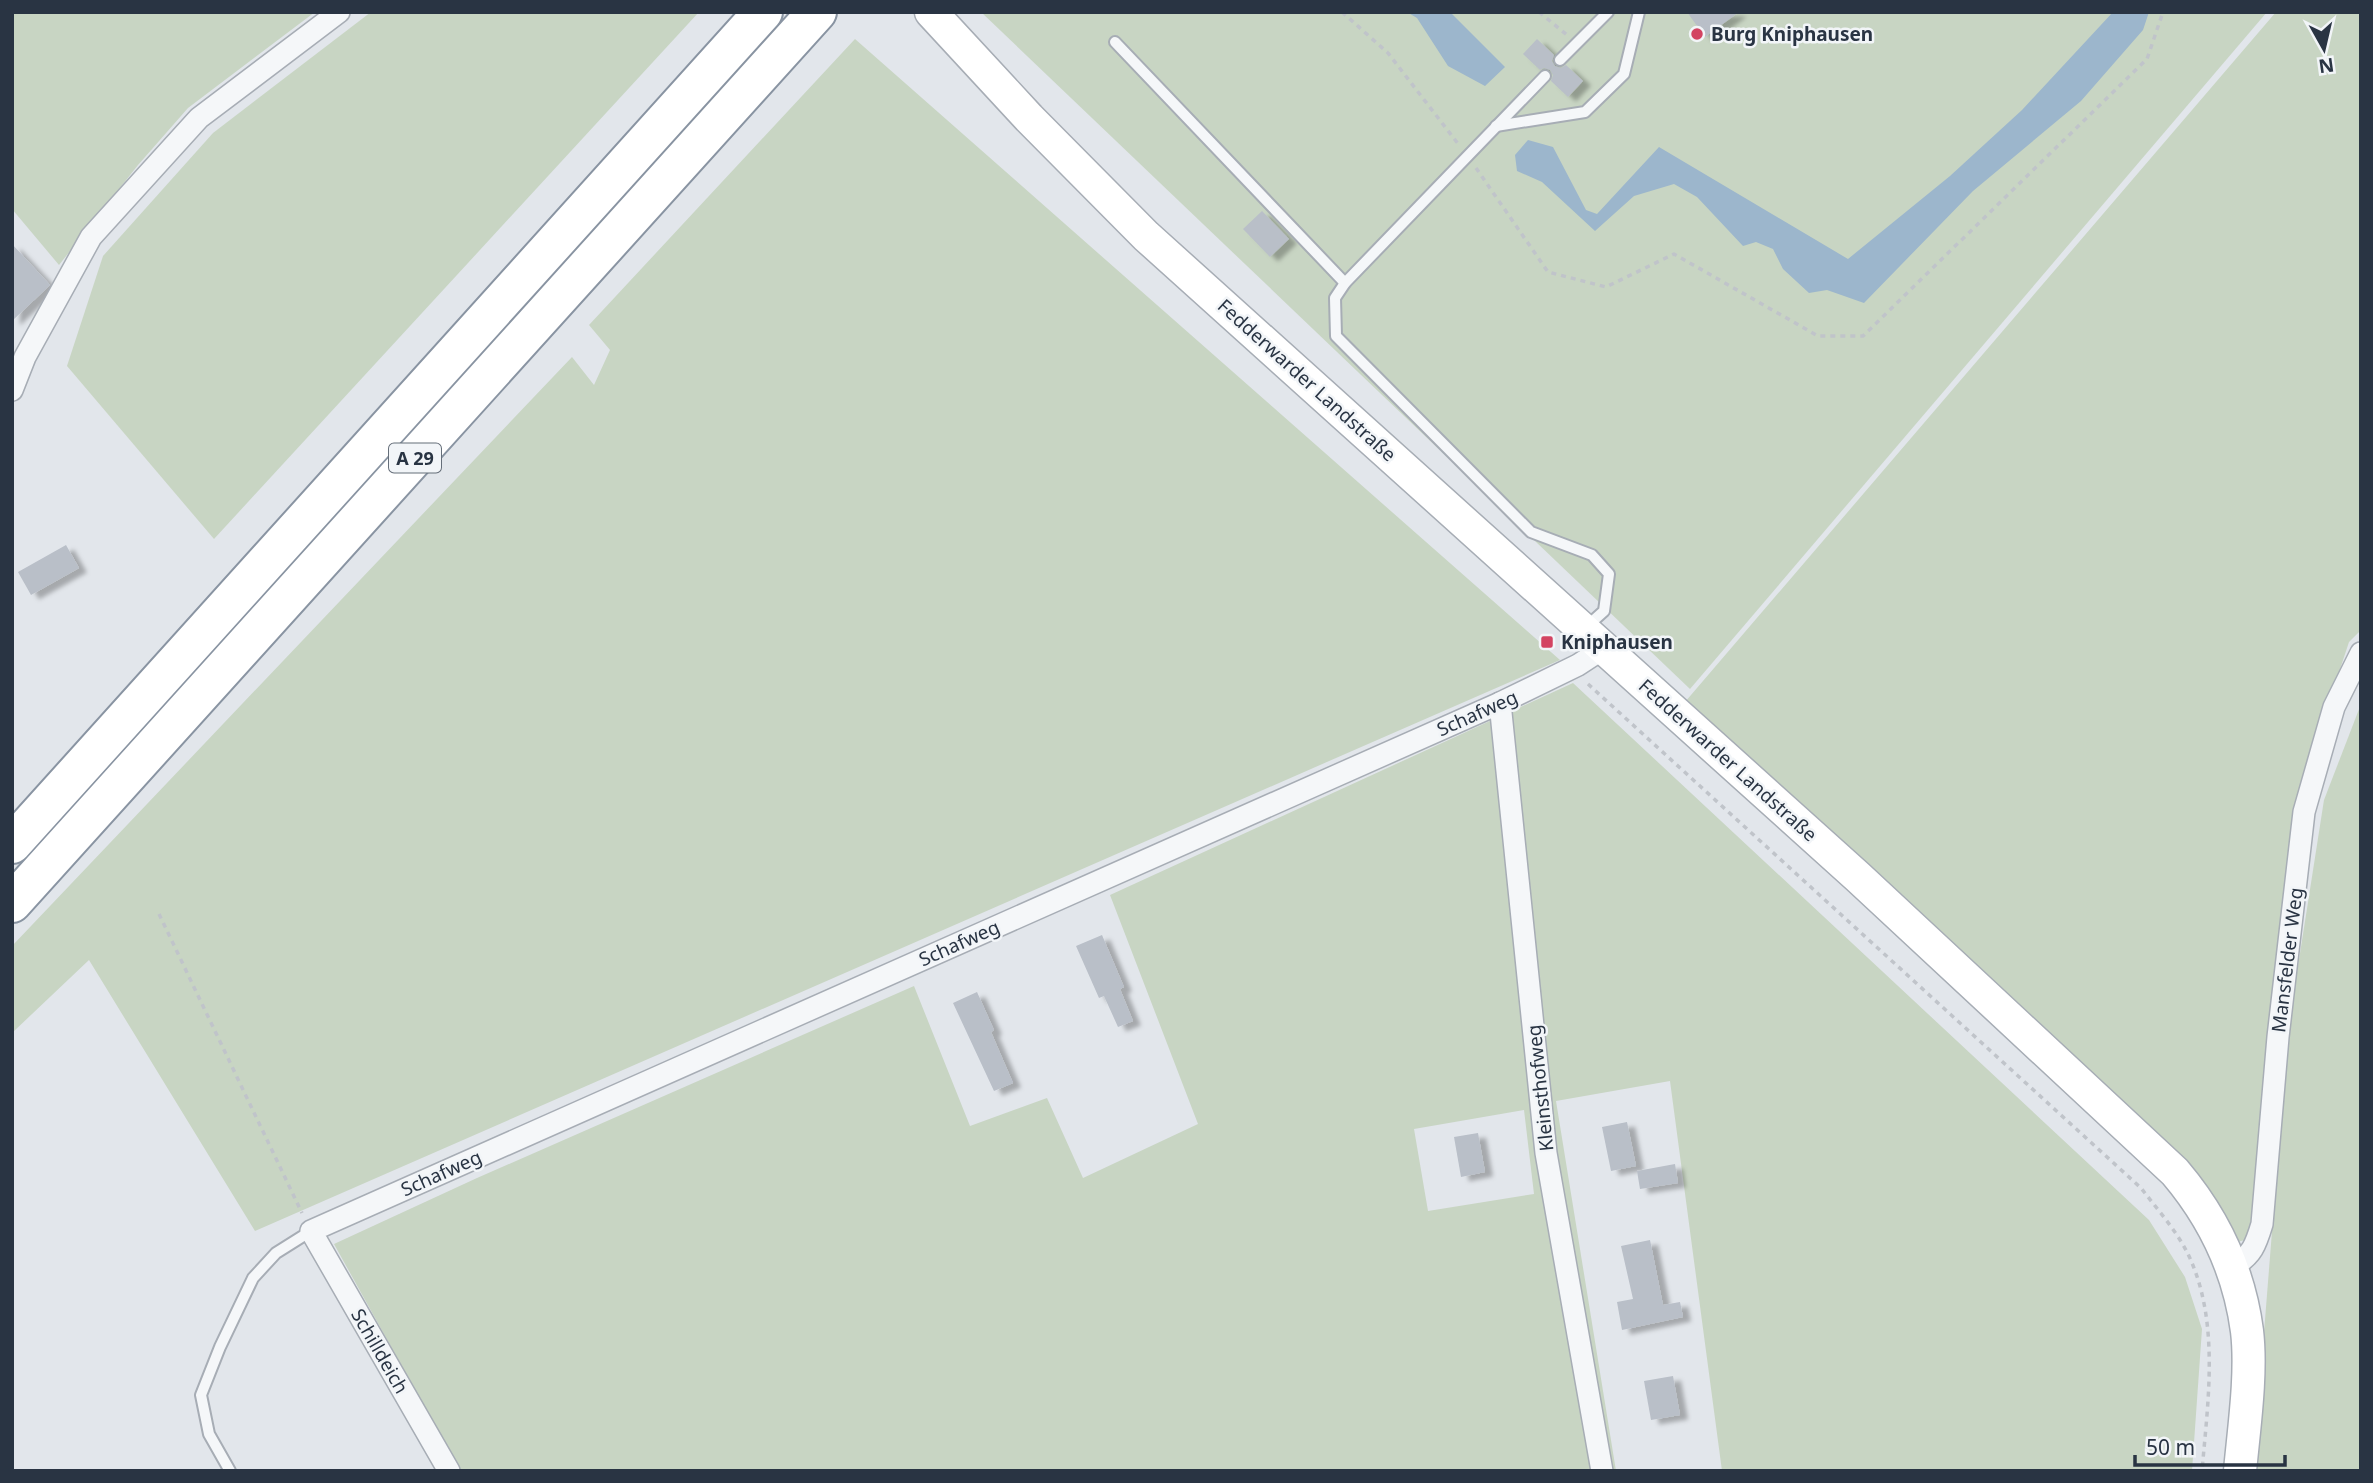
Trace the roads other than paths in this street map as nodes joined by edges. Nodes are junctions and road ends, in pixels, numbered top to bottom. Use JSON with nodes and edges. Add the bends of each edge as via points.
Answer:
{"nodes":[{"id":1,"x":339,"y":12,"type":"edge"},
{"id":2,"x":763,"y":12,"type":"edge"},
{"id":3,"x":817,"y":12,"type":"edge"},
{"id":4,"x":931,"y":12,"type":"edge"},
{"id":5,"x":1608,"y":12,"type":"edge"},
{"id":6,"x":1639,"y":12,"type":"edge"},
{"id":7,"x":1115,"y":42,"type":"dead end"},
{"id":8,"x":1560,"y":60,"type":"dead end"},
{"id":9,"x":1545,"y":76,"type":"dead end"},
{"id":10,"x":1496,"y":126,"type":"junction"},
{"id":11,"x":1345,"y":283,"type":"junction"},
{"id":12,"x":12,"y":390,"type":"edge"},
{"id":13,"x":1589,"y":648,"type":"junction"},
{"id":14,"x":2361,"y":653,"type":"edge"},
{"id":15,"x":1500,"y":703,"type":"junction"},
{"id":16,"x":12,"y":844,"type":"edge"},
{"id":17,"x":12,"y":903,"type":"edge"},
{"id":18,"x":311,"y":1231,"type":"junction"},
{"id":19,"x":2233,"y":1266,"type":"junction"},
{"id":20,"x":230,"y":1471,"type":"edge"},
{"id":21,"x":449,"y":1471,"type":"edge"},
{"id":22,"x":1602,"y":1471,"type":"edge"},
{"id":23,"x":2240,"y":1471,"type":"edge"}],
"edges":[{"from":1,"to":12,"type":"street","via":[[199,118],[91,237],[25,357]]},
{"from":2,"to":16,"type":"highway","number":"A 29"},
{"from":3,"to":17,"type":"highway","number":"A 29"},
{"from":4,"to":13,"type":"street","name":"Fedderwarder Landstraße","via":[[1146,236]]},
{"from":5,"to":8,"type":"lane"},
{"from":6,"to":10,"type":"lane","via":[[1624,74],[1585,112]]},
{"from":7,"to":11,"type":"lane"},
{"from":9,"to":10,"type":"lane"},
{"from":10,"to":11,"type":"lane"},
{"from":11,"to":13,"type":"lane","via":[[1335,298],[1336,336],[1531,533],[1592,555],[1609,574],[1604,611]]},
{"from":13,"to":15,"type":"street","name":"Schafweg"},
{"from":13,"to":19,"type":"street","name":"Fedderwarder Landstraße","via":[[1858,877],[2175,1172],[2216,1228]]},
{"from":14,"to":19,"type":"street","name":"Mansfelder Weg","via":[[2334,707],[2304,812],[2262,1224],[2255,1247]]},
{"from":15,"to":18,"type":"street","name":"Schafweg"},
{"from":15,"to":22,"type":"street","name":"Kleinsthofweg","via":[[1546,1153]]},
{"from":18,"to":20,"type":"lane","via":[[276,1253],[253,1278],[201,1395],[209,1434]]},
{"from":18,"to":21,"type":"street","name":"Schilldeich"},
{"from":19,"to":23,"type":"street","name":"Fedderwarder Landstraße","via":[[2247,1332]]}]}
